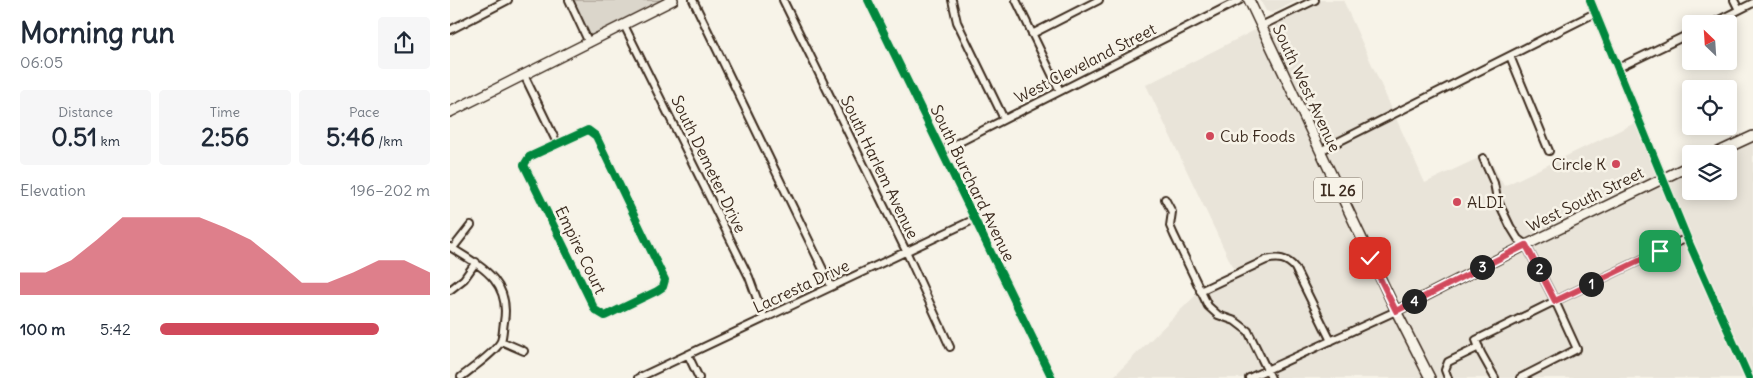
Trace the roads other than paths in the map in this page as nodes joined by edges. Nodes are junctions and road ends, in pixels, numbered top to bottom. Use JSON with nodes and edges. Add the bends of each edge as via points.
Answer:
{"nodes":[{"id":1,"x":508,"y":0,"type":"edge"},
{"id":2,"x":569,"y":0,"type":"edge"},
{"id":3,"x":674,"y":0,"type":"edge"},
{"id":4,"x":693,"y":0,"type":"edge"},
{"id":5,"x":783,"y":0,"type":"edge"},
{"id":6,"x":868,"y":0,"type":"edge"},
{"id":7,"x":952,"y":0,"type":"edge"},
{"id":8,"x":1016,"y":0,"type":"edge"},
{"id":9,"x":1098,"y":0,"type":"edge"},
{"id":10,"x":1240,"y":0,"type":"edge"},
{"id":11,"x":1249,"y":0,"type":"edge"},
{"id":12,"x":1315,"y":0,"type":"edge"},
{"id":13,"x":1590,"y":0,"type":"edge"},
{"id":14,"x":1734,"y":0,"type":"edge"},
{"id":15,"x":1753,"y":3,"type":"edge"},
{"id":16,"x":1739,"y":10,"type":"junction"},
{"id":17,"x":1595,"y":13,"type":"junction"},
{"id":18,"x":1729,"y":15,"type":"edge"},
{"id":19,"x":624,"y":25,"type":"junction"},
{"id":20,"x":1261,"y":26,"type":"junction"},
{"id":21,"x":450,"y":30,"type":"edge"},
{"id":22,"x":1032,"y":34,"type":"junction"},
{"id":23,"x":1682,"y":37,"type":"edge"},
{"id":24,"x":589,"y":43,"type":"junction"},
{"id":25,"x":1510,"y":56,"type":"junction"},
{"id":26,"x":1618,"y":68,"type":"junction"},
{"id":27,"x":524,"y":75,"type":"junction"},
{"id":28,"x":1060,"y":91,"type":"junction"},
{"id":29,"x":450,"y":112,"type":"edge"},
{"id":30,"x":1004,"y":119,"type":"junction"},
{"id":31,"x":1753,"y":136,"type":"edge"},
{"id":32,"x":557,"y":143,"type":"junction"},
{"id":33,"x":1734,"y":145,"type":"edge"},
{"id":34,"x":942,"y":151,"type":"junction"},
{"id":35,"x":1320,"y":151,"type":"junction"},
{"id":36,"x":1549,"y":151,"type":"dead end"},
{"id":37,"x":1483,"y":158,"type":"dead end"},
{"id":38,"x":1682,"y":169,"type":"edge"},
{"id":39,"x":1662,"y":178,"type":"junction"},
{"id":40,"x":1165,"y":198,"type":"dead end"},
{"id":41,"x":975,"y":219,"type":"junction"},
{"id":42,"x":471,"y":225,"type":"dead end"},
{"id":43,"x":1687,"y":238,"type":"junction"},
{"id":44,"x":1526,"y":245,"type":"junction"},
{"id":45,"x":451,"y":248,"type":"edge"},
{"id":46,"x":906,"y":252,"type":"junction"},
{"id":47,"x":476,"y":262,"type":"junction"},
{"id":48,"x":831,"y":286,"type":"junction"},
{"id":49,"x":450,"y":290,"type":"edge"},
{"id":50,"x":1200,"y":291,"type":"junction"},
{"id":51,"x":1555,"y":301,"type":"junction"},
{"id":52,"x":1396,"y":311,"type":"junction"},
{"id":53,"x":764,"y":318,"type":"junction"},
{"id":54,"x":501,"y":340,"type":"junction"},
{"id":55,"x":1330,"y":341,"type":"junction"},
{"id":56,"x":950,"y":347,"type":"dead end"},
{"id":57,"x":1479,"y":347,"type":"junction"},
{"id":58,"x":524,"y":351,"type":"dead end"},
{"id":59,"x":688,"y":354,"type":"junction"},
{"id":60,"x":1267,"y":369,"type":"junction"},
{"id":61,"x":462,"y":378,"type":"edge"},
{"id":62,"x":638,"y":378,"type":"edge"},
{"id":63,"x":699,"y":378,"type":"edge"},
{"id":64,"x":1052,"y":378,"type":"edge"},
{"id":65,"x":1249,"y":378,"type":"edge"},
{"id":66,"x":1271,"y":378,"type":"edge"},
{"id":67,"x":1430,"y":378,"type":"edge"},
{"id":68,"x":1448,"y":378,"type":"edge"},
{"id":69,"x":1495,"y":378,"type":"edge"},
{"id":70,"x":1520,"y":378,"type":"edge"},
{"id":71,"x":1749,"y":378,"type":"edge"}],
"edges":[{"from":1,"to":21,"type":"street"},
{"from":2,"to":24,"type":"street"},
{"from":3,"to":19,"type":"main road"},
{"from":4,"to":48,"type":"street"},
{"from":5,"to":46,"type":"street","name":"South Harlem Avenue"},
{"from":6,"to":34,"type":"street","name":"South Burchard Avenue"},
{"from":7,"to":30,"type":"street","via":[[957,22]]},
{"from":8,"to":22,"type":"street"},
{"from":9,"to":22,"type":"street"},
{"from":10,"to":28,"type":"street","name":"West Cleveland Street"},
{"from":11,"to":20,"type":"main road","name":"South West Avenue","number":"IL 26"},
{"from":12,"to":20,"type":"street"},
{"from":13,"to":17,"type":"street"},
{"from":14,"to":16,"type":"street"},
{"from":15,"to":16,"type":"street"},
{"from":16,"to":18,"type":"street"},
{"from":17,"to":25,"type":"street"},
{"from":17,"to":26,"type":"street"},
{"from":19,"to":24,"type":"main road"},
{"from":19,"to":53,"type":"street","name":"South Demeter Drive","via":[[749,277]]},
{"from":20,"to":35,"type":"main road","name":"South West Avenue","number":"IL 26"},
{"from":22,"to":28,"type":"street"},
{"from":23,"to":26,"type":"street"},
{"from":24,"to":27,"type":"main road"},
{"from":25,"to":35,"type":"street"},
{"from":25,"to":36,"type":"street"},
{"from":26,"to":39,"type":"street"},
{"from":27,"to":29,"type":"main road"},
{"from":27,"to":32,"type":"street"},
{"from":28,"to":30,"type":"street","name":"West Cleveland Street"},
{"from":30,"to":34,"type":"street","name":"West Cleveland Street"},
{"from":31,"to":33,"type":"main road"},
{"from":32,"to":32,"type":"street","name":"Empire Court","via":[[528,157],[524,165],[595,310],[604,316],[663,287],[665,280],[596,136],[588,130]]},
{"from":34,"to":41,"type":"street","name":"South Burchard Avenue"},
{"from":35,"to":52,"type":"main road","name":"South West Avenue","number":"IL 26"},
{"from":37,"to":44,"type":"street","via":[[1510,226]]},
{"from":38,"to":39,"type":"main road","name":"West South Street"},
{"from":39,"to":43,"type":"street"},
{"from":39,"to":44,"type":"main road","name":"West South Street"},
{"from":40,"to":50,"type":"street","via":[[1172,212],[1170,226]]},
{"from":41,"to":46,"type":"street","name":"Lacresta Drive"},
{"from":41,"to":64,"type":"street","name":"South Burchard Avenue"},
{"from":42,"to":45,"type":"street"},
{"from":43,"to":51,"type":"street"},
{"from":43,"to":71,"type":"street"},
{"from":44,"to":51,"type":"street"},
{"from":44,"to":52,"type":"main road","name":"West South Street"},
{"from":45,"to":47,"type":"street"},
{"from":46,"to":48,"type":"street","name":"Lacresta Drive"},
{"from":46,"to":56,"type":"street","name":"South Harlem Avenue"},
{"from":47,"to":49,"type":"street","via":[[464,280]]},
{"from":47,"to":54,"type":"street","via":[[491,274],[504,298],[506,312]]},
{"from":48,"to":53,"type":"street","name":"Lacresta Drive"},
{"from":50,"to":55,"type":"street","via":[[1276,257],[1291,263],[1299,275]]},
{"from":50,"to":60,"type":"street","via":[[1208,306],[1218,315],[1236,321],[1248,331]]},
{"from":51,"to":57,"type":"street","via":[[1476,340]]},
{"from":51,"to":70,"type":"street","via":[[1577,350]]},
{"from":52,"to":55,"type":"street","name":"West South Street"},
{"from":52,"to":67,"type":"main road","name":"South West Avenue","number":"IL 26"},
{"from":53,"to":59,"type":"street","name":"Lacresta Drive"},
{"from":54,"to":58,"type":"street"},
{"from":54,"to":61,"type":"street"},
{"from":55,"to":60,"type":"street","name":"West South Street"},
{"from":57,"to":68,"type":"street","via":[[1448,362],[1445,370]]},
{"from":57,"to":69,"type":"street"},
{"from":59,"to":62,"type":"street","name":"Lacresta Drive"},
{"from":59,"to":63,"type":"street"},
{"from":60,"to":65,"type":"street","name":"West South Street"},
{"from":60,"to":66,"type":"street"}]}
